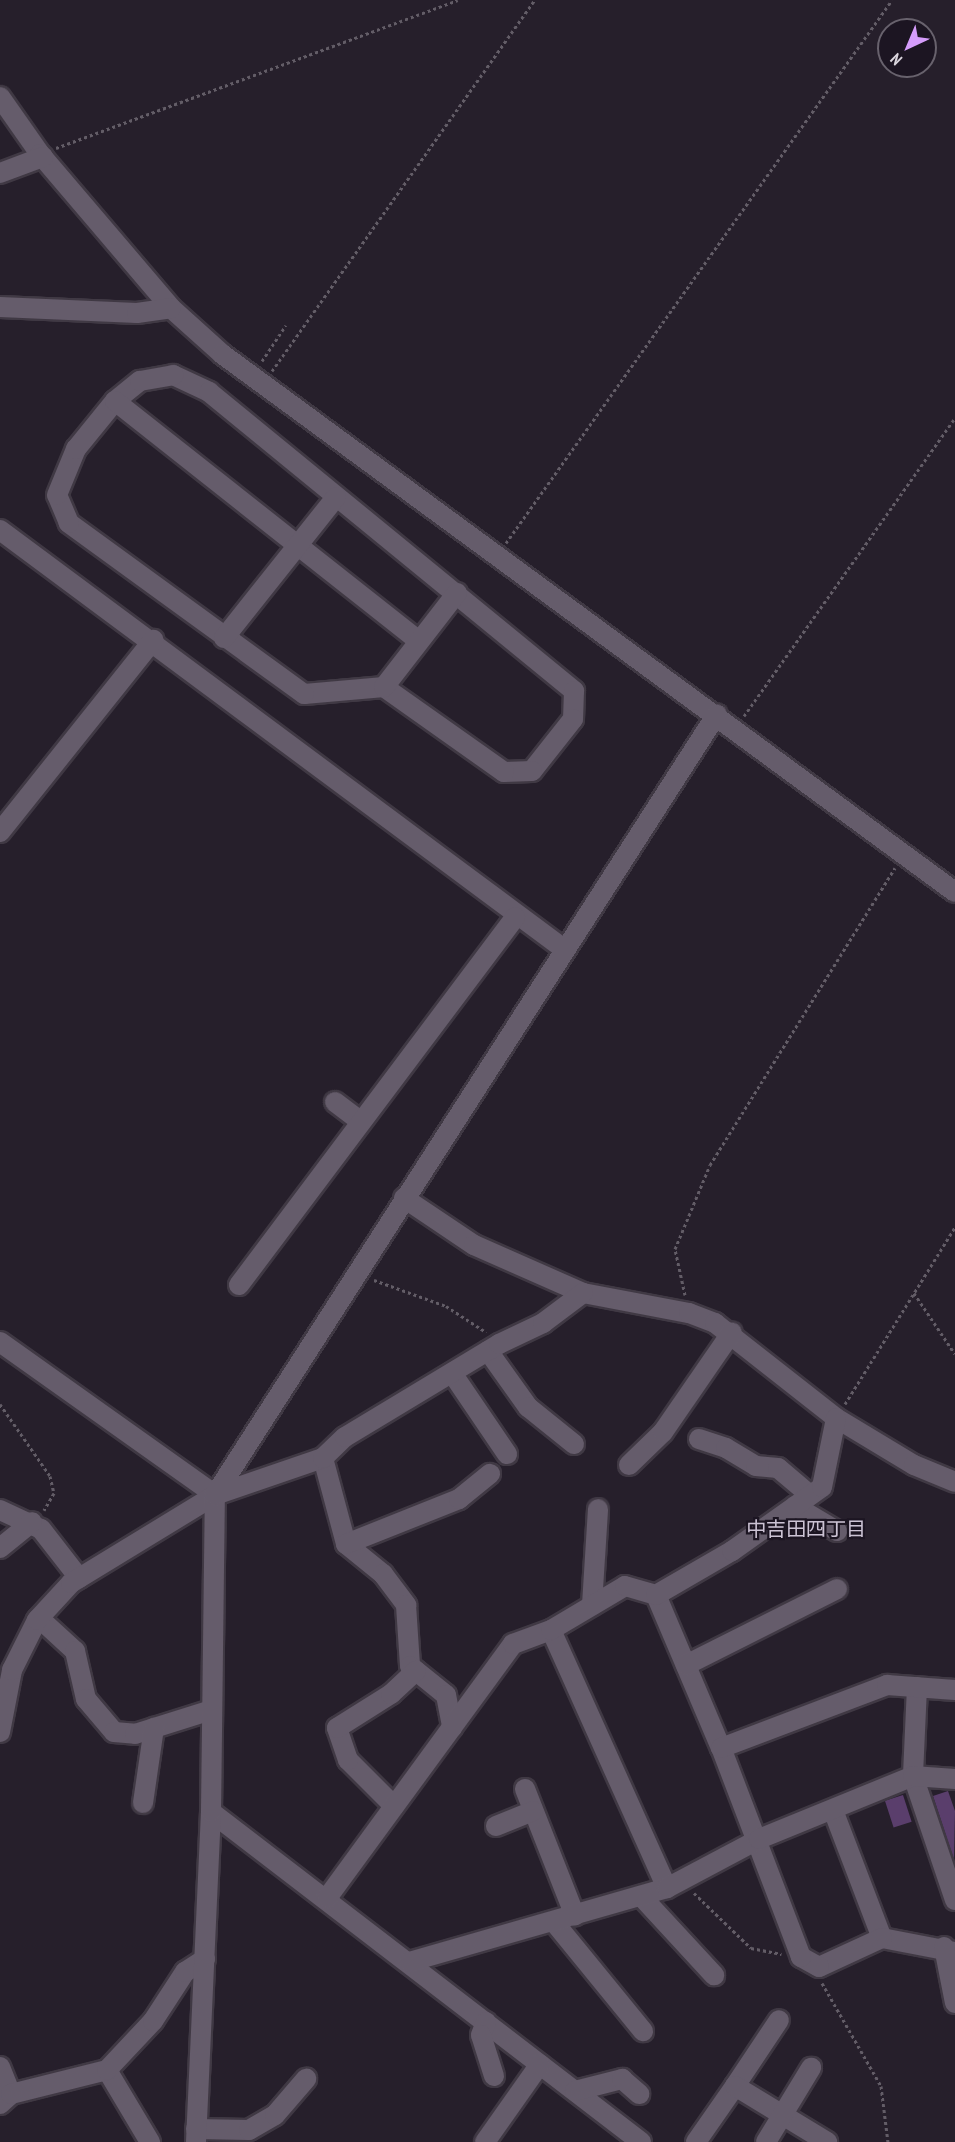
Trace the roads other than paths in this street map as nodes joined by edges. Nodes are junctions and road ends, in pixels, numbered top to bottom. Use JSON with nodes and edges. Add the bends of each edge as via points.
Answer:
{"nodes":[{"id":1,"x":0,"y":97,"type":"edge"},
{"id":2,"x":42,"y":156,"type":"junction"},
{"id":3,"x":0,"y":173,"type":"edge"},
{"id":4,"x":0,"y":307,"type":"edge"},
{"id":5,"x":171,"y":308,"type":"junction"},
{"id":6,"x":115,"y":402,"type":"junction"},
{"id":7,"x":336,"y":497,"type":"junction"},
{"id":8,"x":0,"y":530,"type":"edge"},
{"id":9,"x":298,"y":544,"type":"junction"},
{"id":10,"x":458,"y":593,"type":"junction"},
{"id":11,"x":224,"y":638,"type":"junction"},
{"id":12,"x":153,"y":640,"type":"junction"},
{"id":13,"x":419,"y":641,"type":"junction"},
{"id":14,"x":384,"y":687,"type":"junction"},
{"id":15,"x":717,"y":714,"type":"junction"},
{"id":16,"x":0,"y":832,"type":"edge"},
{"id":17,"x":955,"y":892,"type":"edge"},
{"id":18,"x":515,"y":916,"type":"junction"},
{"id":19,"x":564,"y":949,"type":"junction"},
{"id":20,"x":335,"y":1102,"type":"dead end"},
{"id":21,"x":360,"y":1121,"type":"junction"},
{"id":22,"x":404,"y":1198,"type":"junction"},
{"id":23,"x":239,"y":1285,"type":"dead end"},
{"id":24,"x":583,"y":1293,"type":"junction"},
{"id":25,"x":732,"y":1332,"type":"junction"},
{"id":26,"x":0,"y":1342,"type":"edge"},
{"id":27,"x":492,"y":1348,"type":"junction"},
{"id":28,"x":452,"y":1373,"type":"junction"},
{"id":29,"x":836,"y":1418,"type":"junction"},
{"id":30,"x":699,"y":1439,"type":"dead end"},
{"id":31,"x":574,"y":1444,"type":"dead end"},
{"id":32,"x":507,"y":1454,"type":"dead end"},
{"id":33,"x":323,"y":1458,"type":"junction"},
{"id":34,"x":629,"y":1465,"type":"dead end"},
{"id":35,"x":490,"y":1474,"type":"dead end"},
{"id":36,"x":955,"y":1482,"type":"edge"},
{"id":37,"x":215,"y":1495,"type":"junction"},
{"id":38,"x":803,"y":1500,"type":"junction"},
{"id":39,"x":598,"y":1509,"type":"dead end"},
{"id":40,"x":0,"y":1510,"type":"edge"},
{"id":41,"x":32,"y":1522,"type":"junction"},
{"id":42,"x":837,"y":1531,"type":"dead end"},
{"id":43,"x":345,"y":1544,"type":"junction"},
{"id":44,"x":0,"y":1548,"type":"edge"},
{"id":45,"x":79,"y":1578,"type":"junction"},
{"id":46,"x":837,"y":1589,"type":"dead end"},
{"id":47,"x":656,"y":1595,"type":"junction"},
{"id":48,"x":592,"y":1605,"type":"junction"},
{"id":49,"x":39,"y":1618,"type":"junction"},
{"id":50,"x":550,"y":1630,"type":"junction"},
{"id":51,"x":686,"y":1665,"type":"junction"},
{"id":52,"x":416,"y":1671,"type":"junction"},
{"id":53,"x":917,"y":1687,"type":"junction"},
{"id":54,"x":955,"y":1690,"type":"edge"},
{"id":55,"x":211,"y":1710,"type":"junction"},
{"id":56,"x":452,"y":1727,"type":"junction"},
{"id":57,"x":154,"y":1728,"type":"junction"},
{"id":58,"x":0,"y":1732,"type":"edge"},
{"id":59,"x":721,"y":1748,"type":"junction"},
{"id":60,"x":913,"y":1776,"type":"junction"},
{"id":61,"x":955,"y":1779,"type":"edge"},
{"id":62,"x":525,"y":1789,"type":"dead end"},
{"id":63,"x":143,"y":1803,"type":"dead end"},
{"id":64,"x":394,"y":1806,"type":"junction"},
{"id":65,"x":832,"y":1810,"type":"junction"},
{"id":66,"x":533,"y":1811,"type":"junction"},
{"id":67,"x":211,"y":1812,"type":"junction"},
{"id":68,"x":496,"y":1826,"type":"dead end"},
{"id":69,"x":759,"y":1839,"type":"junction"},
{"id":70,"x":674,"y":1884,"type":"junction"},
{"id":71,"x":641,"y":1896,"type":"junction"},
{"id":72,"x":327,"y":1898,"type":"junction"},
{"id":73,"x":955,"y":1900,"type":"edge"},
{"id":74,"x":575,"y":1916,"type":"junction"},
{"id":75,"x":554,"y":1922,"type":"junction"},
{"id":76,"x":882,"y":1938,"type":"junction"},
{"id":77,"x":950,"y":1949,"type":"edge"},
{"id":78,"x":205,"y":1959,"type":"junction"},
{"id":79,"x":409,"y":1962,"type":"junction"},
{"id":80,"x":714,"y":1975,"type":"dead end"},
{"id":81,"x":955,"y":2003,"type":"edge"},
{"id":82,"x":779,"y":2019,"type":"dead end"},
{"id":83,"x":486,"y":2022,"type":"junction"},
{"id":84,"x":643,"y":2031,"type":"dead end"},
{"id":85,"x":540,"y":2064,"type":"junction"},
{"id":86,"x":0,"y":2067,"type":"edge"},
{"id":87,"x":811,"y":2068,"type":"dead end"},
{"id":88,"x":107,"y":2070,"type":"junction"},
{"id":89,"x":494,"y":2076,"type":"dead end"},
{"id":90,"x":306,"y":2079,"type":"dead end"},
{"id":91,"x":735,"y":2086,"type":"junction"},
{"id":92,"x":575,"y":2091,"type":"junction"},
{"id":93,"x":639,"y":2094,"type":"dead end"},
{"id":94,"x":6,"y":2099,"type":"edge"},
{"id":95,"x":783,"y":2115,"type":"junction"},
{"id":96,"x":196,"y":2135,"type":"edge"},
{"id":97,"x":150,"y":2142,"type":"edge"},
{"id":98,"x":485,"y":2142,"type":"edge"},
{"id":99,"x":641,"y":2142,"type":"edge"},
{"id":100,"x":696,"y":2142,"type":"edge"},
{"id":101,"x":766,"y":2142,"type":"edge"},
{"id":102,"x":827,"y":2142,"type":"edge"}],
"edges":[{"from":1,"to":2,"type":"street"},
{"from":2,"to":3,"type":"street"},
{"from":2,"to":5,"type":"street"},
{"from":4,"to":5,"type":"street","via":[[137,313]]},
{"from":5,"to":15,"type":"street","via":[[258,379]]},
{"from":6,"to":7,"type":"street","via":[[140,381],[174,375],[209,392]]},
{"from":6,"to":9,"type":"street"},
{"from":6,"to":11,"type":"street","via":[[76,448],[57,495],[69,523]]},
{"from":7,"to":9,"type":"street"},
{"from":7,"to":10,"type":"street"},
{"from":8,"to":12,"type":"street"},
{"from":9,"to":11,"type":"street"},
{"from":9,"to":13,"type":"street"},
{"from":10,"to":13,"type":"street"},
{"from":10,"to":14,"type":"street","via":[[574,690],[573,719],[532,771],[504,772]]},
{"from":11,"to":14,"type":"street","via":[[304,694]]},
{"from":12,"to":16,"type":"street"},
{"from":12,"to":18,"type":"street"},
{"from":13,"to":14,"type":"street"},
{"from":15,"to":17,"type":"street"},
{"from":15,"to":19,"type":"street"},
{"from":18,"to":19,"type":"street"},
{"from":18,"to":21,"type":"street"},
{"from":19,"to":22,"type":"street"},
{"from":20,"to":21,"type":"street"},
{"from":21,"to":23,"type":"street"},
{"from":22,"to":24,"type":"street","via":[[474,1245]]},
{"from":22,"to":37,"type":"street"},
{"from":24,"to":25,"type":"street","via":[[689,1313]]},
{"from":24,"to":27,"type":"street","via":[[543,1323]]},
{"from":25,"to":29,"type":"street"},
{"from":25,"to":34,"type":"street","via":[[663,1431]]},
{"from":26,"to":37,"type":"street"},
{"from":27,"to":28,"type":"street"},
{"from":27,"to":31,"type":"street","via":[[528,1407]]},
{"from":28,"to":32,"type":"street"},
{"from":28,"to":33,"type":"street","via":[[345,1437]]},
{"from":29,"to":36,"type":"street","via":[[914,1465]]},
{"from":29,"to":38,"type":"street","via":[[822,1486]]},
{"from":30,"to":38,"type":"street","via":[[726,1448],[756,1466],[778,1468]]},
{"from":33,"to":37,"type":"street"},
{"from":33,"to":43,"type":"street"},
{"from":35,"to":43,"type":"street","via":[[459,1500]]},
{"from":37,"to":45,"type":"street"},
{"from":37,"to":55,"type":"street"},
{"from":38,"to":42,"type":"street"},
{"from":38,"to":47,"type":"street","via":[[732,1551]]},
{"from":39,"to":48,"type":"street"},
{"from":40,"to":41,"type":"street"},
{"from":41,"to":44,"type":"street"},
{"from":41,"to":45,"type":"street"},
{"from":43,"to":52,"type":"street","via":[[383,1574],[406,1605],[410,1666]]},
{"from":45,"to":49,"type":"street"},
{"from":46,"to":51,"type":"street"},
{"from":47,"to":48,"type":"street","via":[[625,1586]]},
{"from":47,"to":51,"type":"street"},
{"from":48,"to":50,"type":"street"},
{"from":49,"to":57,"type":"street","via":[[75,1651],[86,1700],[114,1732],[135,1734]]},
{"from":49,"to":58,"type":"street","via":[[12,1670]]},
{"from":50,"to":56,"type":"street","via":[[513,1644]]},
{"from":50,"to":70,"type":"street"},
{"from":51,"to":59,"type":"street"},
{"from":52,"to":56,"type":"street","via":[[446,1695]]},
{"from":52,"to":64,"type":"street","via":[[332,1728],[348,1760]]},
{"from":53,"to":54,"type":"street"},
{"from":53,"to":59,"type":"street","via":[[887,1685]]},
{"from":53,"to":60,"type":"street"},
{"from":55,"to":57,"type":"street"},
{"from":55,"to":67,"type":"street"},
{"from":56,"to":64,"type":"street"},
{"from":57,"to":63,"type":"street"},
{"from":59,"to":69,"type":"street"},
{"from":60,"to":61,"type":"street"},
{"from":60,"to":65,"type":"street"},
{"from":60,"to":73,"type":"street"},
{"from":62,"to":66,"type":"street"},
{"from":64,"to":72,"type":"street"},
{"from":65,"to":69,"type":"street"},
{"from":65,"to":76,"type":"street"},
{"from":66,"to":68,"type":"street"},
{"from":66,"to":74,"type":"street"},
{"from":67,"to":72,"type":"street"},
{"from":67,"to":78,"type":"street"},
{"from":69,"to":70,"type":"street"},
{"from":69,"to":76,"type":"street","via":[[807,1961],[819,1967]]},
{"from":70,"to":71,"type":"street"},
{"from":71,"to":74,"type":"street"},
{"from":71,"to":80,"type":"street"},
{"from":72,"to":79,"type":"street"},
{"from":74,"to":75,"type":"street"},
{"from":75,"to":79,"type":"street"},
{"from":75,"to":84,"type":"street"},
{"from":76,"to":77,"type":"street"},
{"from":77,"to":81,"type":"street"},
{"from":78,"to":88,"type":"street","via":[[185,1972],[153,2021]]},
{"from":78,"to":96,"type":"street"},
{"from":79,"to":83,"type":"street"},
{"from":82,"to":91,"type":"street"},
{"from":83,"to":85,"type":"street"},
{"from":83,"to":89,"type":"street","via":[[481,2035]]},
{"from":85,"to":92,"type":"street"},
{"from":85,"to":98,"type":"street"},
{"from":86,"to":94,"type":"street"},
{"from":87,"to":95,"type":"street"},
{"from":88,"to":94,"type":"street"},
{"from":88,"to":97,"type":"street"},
{"from":90,"to":96,"type":"street","via":[[275,2115],[249,2130]]},
{"from":91,"to":95,"type":"street"},
{"from":91,"to":100,"type":"street"},
{"from":92,"to":93,"type":"street","via":[[622,2079]]},
{"from":92,"to":99,"type":"street"},
{"from":95,"to":101,"type":"street"},
{"from":95,"to":102,"type":"street"}]}
